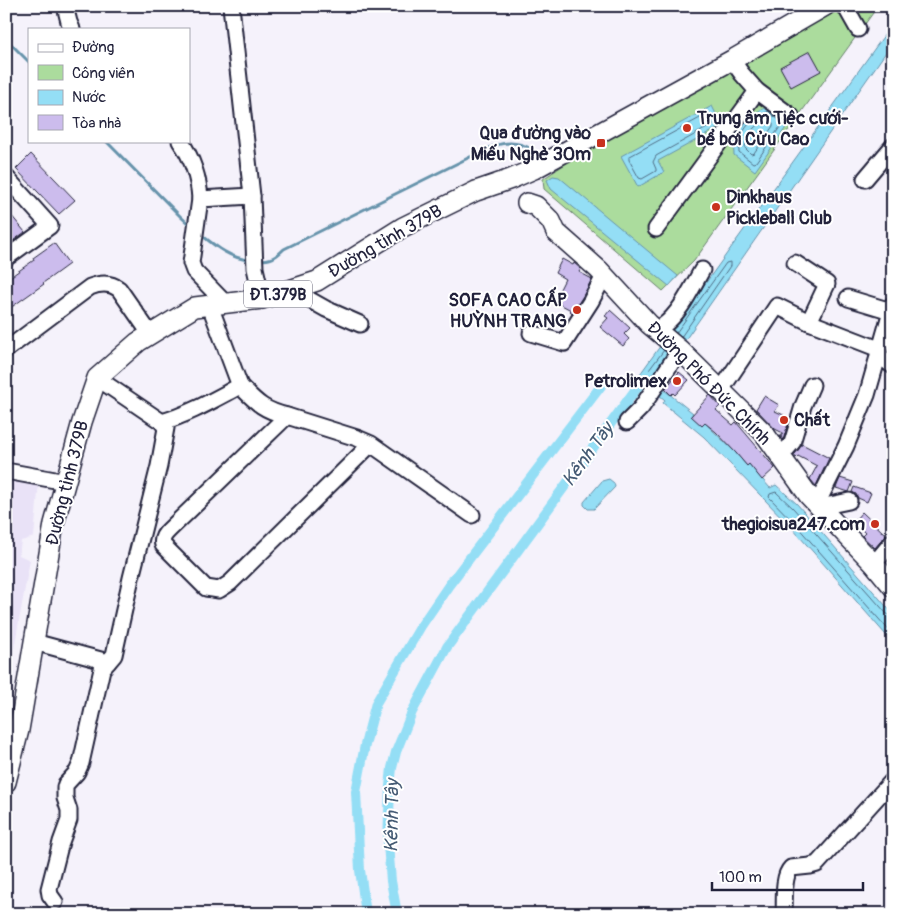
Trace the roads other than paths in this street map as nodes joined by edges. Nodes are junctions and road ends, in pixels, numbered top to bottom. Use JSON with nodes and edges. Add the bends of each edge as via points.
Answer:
{"nodes":[{"id":1,"x":65,"y":6,"type":"edge"},
{"id":2,"x":232,"y":6,"type":"edge"},
{"id":3,"x":826,"y":6,"type":"edge"},
{"id":4,"x":845,"y":6,"type":"edge"},
{"id":5,"x":72,"y":28,"type":"edge"},
{"id":6,"x":858,"y":29,"type":"dead end"},
{"id":7,"x":732,"y":60,"type":"junction"},
{"id":8,"x":757,"y":91,"type":"junction"},
{"id":9,"x":790,"y":116,"type":"dead end"},
{"id":10,"x":181,"y":142,"type":"edge"},
{"id":11,"x":893,"y":146,"type":"edge"},
{"id":12,"x":6,"y":177,"type":"edge"},
{"id":13,"x":511,"y":179,"type":"junction"},
{"id":14,"x":865,"y":179,"type":"dead end"},
{"id":15,"x":252,"y":196,"type":"junction"},
{"id":16,"x":200,"y":202,"type":"junction"},
{"id":17,"x":656,"y":230,"type":"dead end"},
{"id":18,"x":6,"y":258,"type":"edge"},
{"id":19,"x":795,"y":263,"type":"dead end"},
{"id":20,"x":702,"y":270,"type":"dead end"},
{"id":21,"x":604,"y":276,"type":"junction"},
{"id":22,"x":294,"y":289,"type":"junction"},
{"id":23,"x":848,"y":298,"type":"dead end"},
{"id":24,"x":262,"y":299,"type":"junction"},
{"id":25,"x":218,"y":305,"type":"junction"},
{"id":26,"x":892,"y":307,"type":"edge"},
{"id":27,"x":809,"y":322,"type":"junction"},
{"id":28,"x":360,"y":324,"type":"dead end"},
{"id":29,"x":661,"y":329,"type":"junction"},
{"id":30,"x":530,"y":333,"type":"dead end"},
{"id":31,"x":151,"y":335,"type":"junction"},
{"id":32,"x":6,"y":350,"type":"edge"},
{"id":33,"x":681,"y":352,"type":"junction"},
{"id":34,"x":879,"y":352,"type":"junction"},
{"id":35,"x":893,"y":366,"type":"edge"},
{"id":36,"x":97,"y":378,"type":"junction"},
{"id":37,"x":812,"y":385,"type":"dead end"},
{"id":38,"x":240,"y":386,"type":"junction"},
{"id":39,"x":721,"y":390,"type":"junction"},
{"id":40,"x":287,"y":416,"type":"junction"},
{"id":41,"x":162,"y":422,"type":"junction"},
{"id":42,"x":627,"y":422,"type":"dead end"},
{"id":43,"x":371,"y":444,"type":"junction"},
{"id":44,"x":781,"y":456,"type":"junction"},
{"id":45,"x":6,"y":470,"type":"edge"},
{"id":46,"x":66,"y":482,"type":"junction"},
{"id":47,"x":849,"y":501,"type":"dead end"},
{"id":48,"x":819,"y":505,"type":"junction"},
{"id":49,"x":472,"y":516,"type":"dead end"},
{"id":50,"x":141,"y":536,"type":"junction"},
{"id":51,"x":893,"y":541,"type":"edge"},
{"id":52,"x":162,"y":542,"type":"junction"},
{"id":53,"x":874,"y":564,"type":"junction"},
{"id":54,"x":893,"y":587,"type":"edge"},
{"id":55,"x":34,"y":642,"type":"junction"},
{"id":56,"x":108,"y":662,"type":"junction"},
{"id":57,"x":13,"y":729,"type":"edge"},
{"id":58,"x":6,"y":780,"type":"edge"},
{"id":59,"x":893,"y":780,"type":"edge"},
{"id":60,"x":55,"y":902,"type":"dead end"},
{"id":61,"x":786,"y":904,"type":"edge"}],
"edges":[{"from":1,"to":5,"type":"street"},
{"from":2,"to":15,"type":"street"},
{"from":3,"to":7,"type":"main road","name":"Đường tỉnh 379B","number":"ĐT.379B"},
{"from":4,"to":6,"type":"street"},
{"from":7,"to":8,"type":"street"},
{"from":7,"to":13,"type":"main road","name":"Đường tỉnh 379B","number":"ĐT.379B"},
{"from":8,"to":9,"type":"street"},
{"from":8,"to":17,"type":"street"},
{"from":10,"to":16,"type":"street","via":[[198,181]]},
{"from":11,"to":14,"type":"street"},
{"from":12,"to":18,"type":"street","via":[[50,226]]},
{"from":13,"to":21,"type":"main road","name":"Đường Phó Đức Chính","via":[[527,203],[527,215],[544,230],[556,232]]},
{"from":13,"to":22,"type":"main road","name":"Đường tỉnh 379B","number":"ĐT.379B","via":[[476,191],[403,227],[317,282]]},
{"from":15,"to":16,"type":"street"},
{"from":15,"to":24,"type":"street","via":[[255,268]]},
{"from":16,"to":25,"type":"street","via":[[191,263]]},
{"from":19,"to":27,"type":"street","via":[[827,284]]},
{"from":20,"to":29,"type":"street"},
{"from":21,"to":29,"type":"main road","name":"Đường Phó Đức Chính","via":[[649,324]]},
{"from":21,"to":30,"type":"street","via":[[564,343]]},
{"from":22,"to":24,"type":"main road","name":"Đường tỉnh 379B","number":"ĐT.379B"},
{"from":22,"to":28,"type":"street","via":[[326,309]]},
{"from":23,"to":26,"type":"street"},
{"from":24,"to":25,"type":"main road","name":"Đường tỉnh 379B","number":"ĐT.379B"},
{"from":25,"to":31,"type":"main road","name":"Đường tỉnh 379B","number":"ĐT.379B","via":[[195,308]]},
{"from":25,"to":38,"type":"street"},
{"from":26,"to":34,"type":"street"},
{"from":27,"to":34,"type":"street"},
{"from":27,"to":39,"type":"street","via":[[777,306]]},
{"from":29,"to":33,"type":"main road","name":"Đường Phó Đức Chính"},
{"from":31,"to":32,"type":"street","via":[[119,289],[114,285],[97,284]]},
{"from":31,"to":36,"type":"main road","name":"Đường tỉnh 379B","number":"ĐT.379B","via":[[138,342]]},
{"from":33,"to":39,"type":"main road","name":"Đường Phó Đức Chính"},
{"from":33,"to":42,"type":"street","via":[[641,408]]},
{"from":34,"to":35,"type":"street"},
{"from":34,"to":48,"type":"street","via":[[867,395]]},
{"from":36,"to":41,"type":"street"},
{"from":36,"to":46,"type":"main road","name":"Đường tỉnh 379B","number":"ĐT.379B"},
{"from":37,"to":44,"type":"street","via":[[792,443]]},
{"from":38,"to":40,"type":"street","via":[[258,404]]},
{"from":38,"to":41,"type":"street","via":[[199,408]]},
{"from":39,"to":44,"type":"main road","name":"Đường Phó Đức Chính","via":[[764,433]]},
{"from":40,"to":43,"type":"street"},
{"from":40,"to":52,"type":"street","via":[[164,536]]},
{"from":41,"to":50,"type":"street","via":[[166,428]]},
{"from":43,"to":49,"type":"street"},
{"from":43,"to":52,"type":"street","via":[[230,583],[219,590],[206,588]]},
{"from":44,"to":48,"type":"main road","name":"Đường Phó Đức Chính"},
{"from":45,"to":46,"type":"street"},
{"from":46,"to":55,"type":"main road","name":"Đường tỉnh 379B","number":"ĐT.379B","via":[[54,524]]},
{"from":47,"to":48,"type":"street"},
{"from":48,"to":53,"type":"main road","name":"Đường Phó Đức Chính"},
{"from":50,"to":52,"type":"street"},
{"from":50,"to":56,"type":"street","via":[[114,655]]},
{"from":51,"to":53,"type":"street"},
{"from":53,"to":54,"type":"main road","name":"Đường Phó Đức Chính"},
{"from":55,"to":56,"type":"street"},
{"from":55,"to":57,"type":"main road","name":"Đường tỉnh 379B","number":"ĐT.379B"},
{"from":56,"to":60,"type":"street","via":[[102,669],[81,763],[65,787],[69,820],[49,890]]},
{"from":57,"to":58,"type":"main road","name":"Đường tỉnh 379B","number":"ĐT.379B"},
{"from":59,"to":61,"type":"street","via":[[816,857],[817,864],[791,868],[787,872]]}]}
